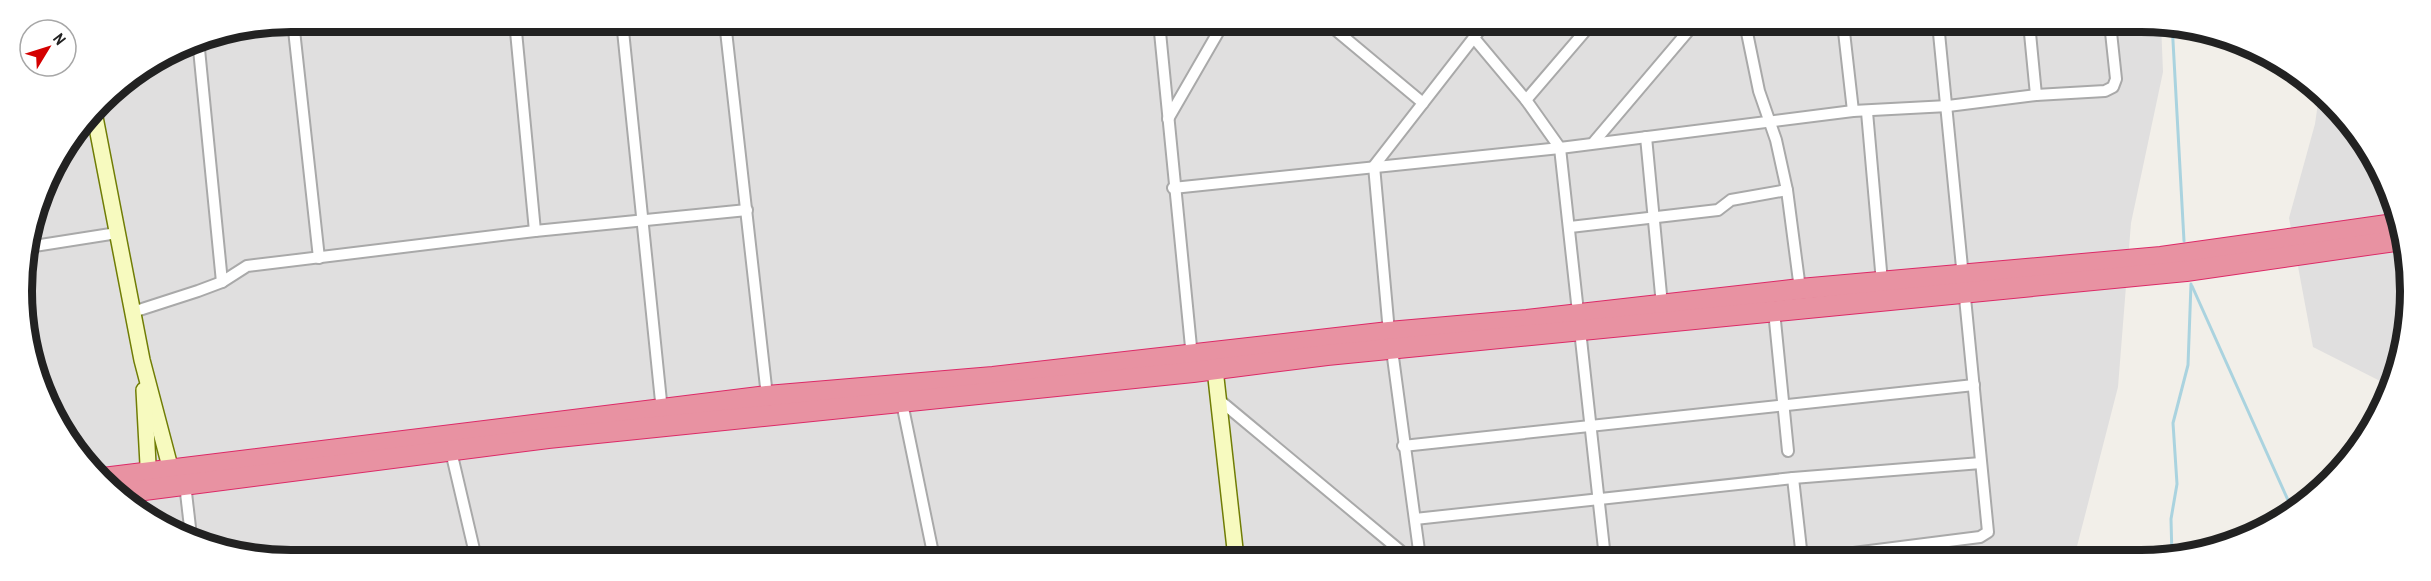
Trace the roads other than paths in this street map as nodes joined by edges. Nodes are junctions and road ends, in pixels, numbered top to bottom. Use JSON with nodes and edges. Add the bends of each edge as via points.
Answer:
{"nodes":[{"id":1,"x":294,"y":32,"type":"edge"},
{"id":2,"x":516,"y":32,"type":"edge"},
{"id":3,"x":623,"y":32,"type":"edge"},
{"id":4,"x":726,"y":32,"type":"edge"},
{"id":5,"x":1160,"y":32,"type":"edge"},
{"id":6,"x":1218,"y":32,"type":"edge"},
{"id":7,"x":1338,"y":32,"type":"edge"},
{"id":8,"x":1478,"y":32,"type":"edge"},
{"id":9,"x":1584,"y":32,"type":"edge"},
{"id":10,"x":1687,"y":32,"type":"edge"},
{"id":11,"x":1747,"y":32,"type":"edge"},
{"id":12,"x":1844,"y":32,"type":"edge"},
{"id":13,"x":1939,"y":32,"type":"edge"},
{"id":14,"x":2030,"y":32,"type":"edge"},
{"id":15,"x":2111,"y":32,"type":"edge"},
{"id":16,"x":1474,"y":38,"type":"junction"},
{"id":17,"x":199,"y":48,"type":"edge"},
{"id":18,"x":2036,"y":95,"type":"junction"},
{"id":19,"x":1526,"y":99,"type":"junction"},
{"id":20,"x":1423,"y":103,"type":"junction"},
{"id":21,"x":1948,"y":106,"type":"junction"},
{"id":22,"x":1853,"y":111,"type":"junction"},
{"id":23,"x":1867,"y":112,"type":"junction"},
{"id":24,"x":1168,"y":119,"type":"junction"},
{"id":25,"x":96,"y":120,"type":"edge"},
{"id":26,"x":1770,"y":121,"type":"junction"},
{"id":27,"x":1646,"y":138,"type":"junction"},
{"id":28,"x":1594,"y":142,"type":"junction"},
{"id":29,"x":1560,"y":148,"type":"junction"},
{"id":30,"x":1374,"y":166,"type":"junction"},
{"id":31,"x":1173,"y":188,"type":"junction"},
{"id":32,"x":1787,"y":190,"type":"junction"},
{"id":33,"x":747,"y":210,"type":"junction"},
{"id":34,"x":1653,"y":217,"type":"junction"},
{"id":35,"x":643,"y":220,"type":"junction"},
{"id":36,"x":2391,"y":224,"type":"edge"},
{"id":37,"x":1570,"y":226,"type":"junction"},
{"id":38,"x":535,"y":231,"type":"junction"},
{"id":39,"x":117,"y":233,"type":"junction"},
{"id":40,"x":2395,"y":241,"type":"edge"},
{"id":41,"x":35,"y":246,"type":"edge"},
{"id":42,"x":319,"y":258,"type":"junction"},
{"id":43,"x":222,"y":282,"type":"junction"},
{"id":44,"x":1882,"y":282,"type":"junction"},
{"id":45,"x":1962,"y":284,"type":"junction"},
{"id":46,"x":1800,"y":290,"type":"junction"},
{"id":47,"x":1662,"y":305,"type":"junction"},
{"id":48,"x":1774,"y":311,"type":"junction"},
{"id":49,"x":133,"y":312,"type":"junction"},
{"id":50,"x":1581,"y":322,"type":"junction"},
{"id":51,"x":1391,"y":341,"type":"junction"},
{"id":52,"x":142,"y":360,"type":"junction"},
{"id":53,"x":1193,"y":364,"type":"junction"},
{"id":54,"x":1215,"y":369,"type":"junction"},
{"id":55,"x":1974,"y":385,"type":"junction"},
{"id":56,"x":767,"y":396,"type":"junction"},
{"id":57,"x":1218,"y":399,"type":"junction"},
{"id":58,"x":902,"y":403,"type":"junction"},
{"id":59,"x":1784,"y":404,"type":"junction"},
{"id":60,"x":663,"y":418,"type":"junction"},
{"id":61,"x":1592,"y":425,"type":"junction"},
{"id":62,"x":449,"y":443,"type":"junction"},
{"id":63,"x":1403,"y":446,"type":"junction"},
{"id":64,"x":1788,"y":451,"type":"dead end"},
{"id":65,"x":1981,"y":463,"type":"junction"},
{"id":66,"x":112,"y":478,"type":"edge"},
{"id":67,"x":1793,"y":478,"type":"junction"},
{"id":68,"x":177,"y":479,"type":"junction"},
{"id":69,"x":149,"y":480,"type":"junction"},
{"id":70,"x":127,"y":491,"type":"edge"},
{"id":71,"x":1599,"y":501,"type":"junction"},
{"id":72,"x":1415,"y":519,"type":"junction"},
{"id":73,"x":189,"y":529,"type":"edge"},
{"id":74,"x":474,"y":550,"type":"edge"},
{"id":75,"x":932,"y":550,"type":"edge"},
{"id":76,"x":1235,"y":550,"type":"edge"},
{"id":77,"x":1399,"y":550,"type":"edge"},
{"id":78,"x":1419,"y":550,"type":"edge"},
{"id":79,"x":1604,"y":550,"type":"edge"},
{"id":80,"x":1801,"y":550,"type":"edge"},
{"id":81,"x":1876,"y":550,"type":"edge"}],
"edges":[{"from":1,"to":42,"type":"street"},
{"from":2,"to":38,"type":"street"},
{"from":3,"to":35,"type":"street"},
{"from":4,"to":33,"type":"street"},
{"from":5,"to":24,"type":"street"},
{"from":6,"to":24,"type":"street"},
{"from":7,"to":20,"type":"street"},
{"from":8,"to":16,"type":"street"},
{"from":9,"to":19,"type":"street"},
{"from":10,"to":28,"type":"street"},
{"from":11,"to":26,"type":"street","via":[[1759,91]]},
{"from":12,"to":22,"type":"street"},
{"from":13,"to":21,"type":"street"},
{"from":14,"to":18,"type":"street"},
{"from":15,"to":18,"type":"street","via":[[2117,70],[2114,87],[2105,92]]},
{"from":16,"to":19,"type":"street"},
{"from":16,"to":20,"type":"street"},
{"from":17,"to":43,"type":"street"},
{"from":18,"to":21,"type":"street"},
{"from":19,"to":29,"type":"street"},
{"from":20,"to":30,"type":"street"},
{"from":21,"to":23,"type":"street"},
{"from":21,"to":45,"type":"street"},
{"from":22,"to":23,"type":"street"},
{"from":22,"to":26,"type":"street"},
{"from":23,"to":44,"type":"street"},
{"from":24,"to":31,"type":"street"},
{"from":25,"to":39,"type":"street"},
{"from":26,"to":27,"type":"street"},
{"from":26,"to":32,"type":"street"},
{"from":27,"to":28,"type":"street"},
{"from":27,"to":34,"type":"street"},
{"from":28,"to":29,"type":"street"},
{"from":29,"to":30,"type":"street"},
{"from":29,"to":37,"type":"street"},
{"from":30,"to":31,"type":"street"},
{"from":30,"to":51,"type":"street"},
{"from":31,"to":53,"type":"street"},
{"from":32,"to":34,"type":"street","via":[[1731,200],[1718,210]]},
{"from":32,"to":46,"type":"street"},
{"from":33,"to":35,"type":"street"},
{"from":33,"to":56,"type":"street"},
{"from":34,"to":37,"type":"street"},
{"from":34,"to":47,"type":"street"},
{"from":35,"to":38,"type":"street"},
{"from":35,"to":60,"type":"street"},
{"from":36,"to":45,"type":"highway"},
{"from":37,"to":50,"type":"street"},
{"from":38,"to":42,"type":"street"},
{"from":39,"to":41,"type":"street"},
{"from":39,"to":49,"type":"street"},
{"from":40,"to":45,"type":"highway","via":[[2186,271]]},
{"from":42,"to":43,"type":"street","via":[[247,266]]},
{"from":43,"to":49,"type":"street"},
{"from":44,"to":45,"type":"highway"},
{"from":44,"to":46,"type":"highway"},
{"from":45,"to":48,"type":"highway"},
{"from":45,"to":55,"type":"street"},
{"from":46,"to":47,"type":"highway"},
{"from":47,"to":50,"type":"highway"},
{"from":48,"to":50,"type":"highway"},
{"from":48,"to":59,"type":"street"},
{"from":49,"to":52,"type":"street"},
{"from":50,"to":51,"type":"highway"},
{"from":50,"to":61,"type":"street"},
{"from":51,"to":53,"type":"highway"},
{"from":51,"to":54,"type":"highway"},
{"from":51,"to":63,"type":"street"},
{"from":52,"to":68,"type":"street"},
{"from":52,"to":69,"type":"street"},
{"from":53,"to":54,"type":"highway"},
{"from":53,"to":56,"type":"highway"},
{"from":53,"to":58,"type":"highway"},
{"from":54,"to":57,"type":"street"},
{"from":55,"to":59,"type":"street"},
{"from":55,"to":65,"type":"street"},
{"from":56,"to":60,"type":"highway"},
{"from":57,"to":76,"type":"street"},
{"from":57,"to":77,"type":"street"},
{"from":58,"to":60,"type":"highway"},
{"from":58,"to":75,"type":"street"},
{"from":59,"to":61,"type":"street"},
{"from":59,"to":64,"type":"street"},
{"from":60,"to":62,"type":"highway","via":[[548,438]]},
{"from":61,"to":63,"type":"street"},
{"from":61,"to":71,"type":"street"},
{"from":62,"to":68,"type":"highway"},
{"from":62,"to":74,"type":"street"},
{"from":63,"to":72,"type":"street"},
{"from":65,"to":67,"type":"street"},
{"from":65,"to":81,"type":"street","via":[[1989,521],[1985,536]]},
{"from":66,"to":69,"type":"highway"},
{"from":67,"to":71,"type":"street"},
{"from":67,"to":80,"type":"street"},
{"from":68,"to":69,"type":"highway"},
{"from":68,"to":73,"type":"street"},
{"from":69,"to":70,"type":"highway"},
{"from":71,"to":72,"type":"street"},
{"from":71,"to":79,"type":"street"},
{"from":72,"to":78,"type":"street"}]}
